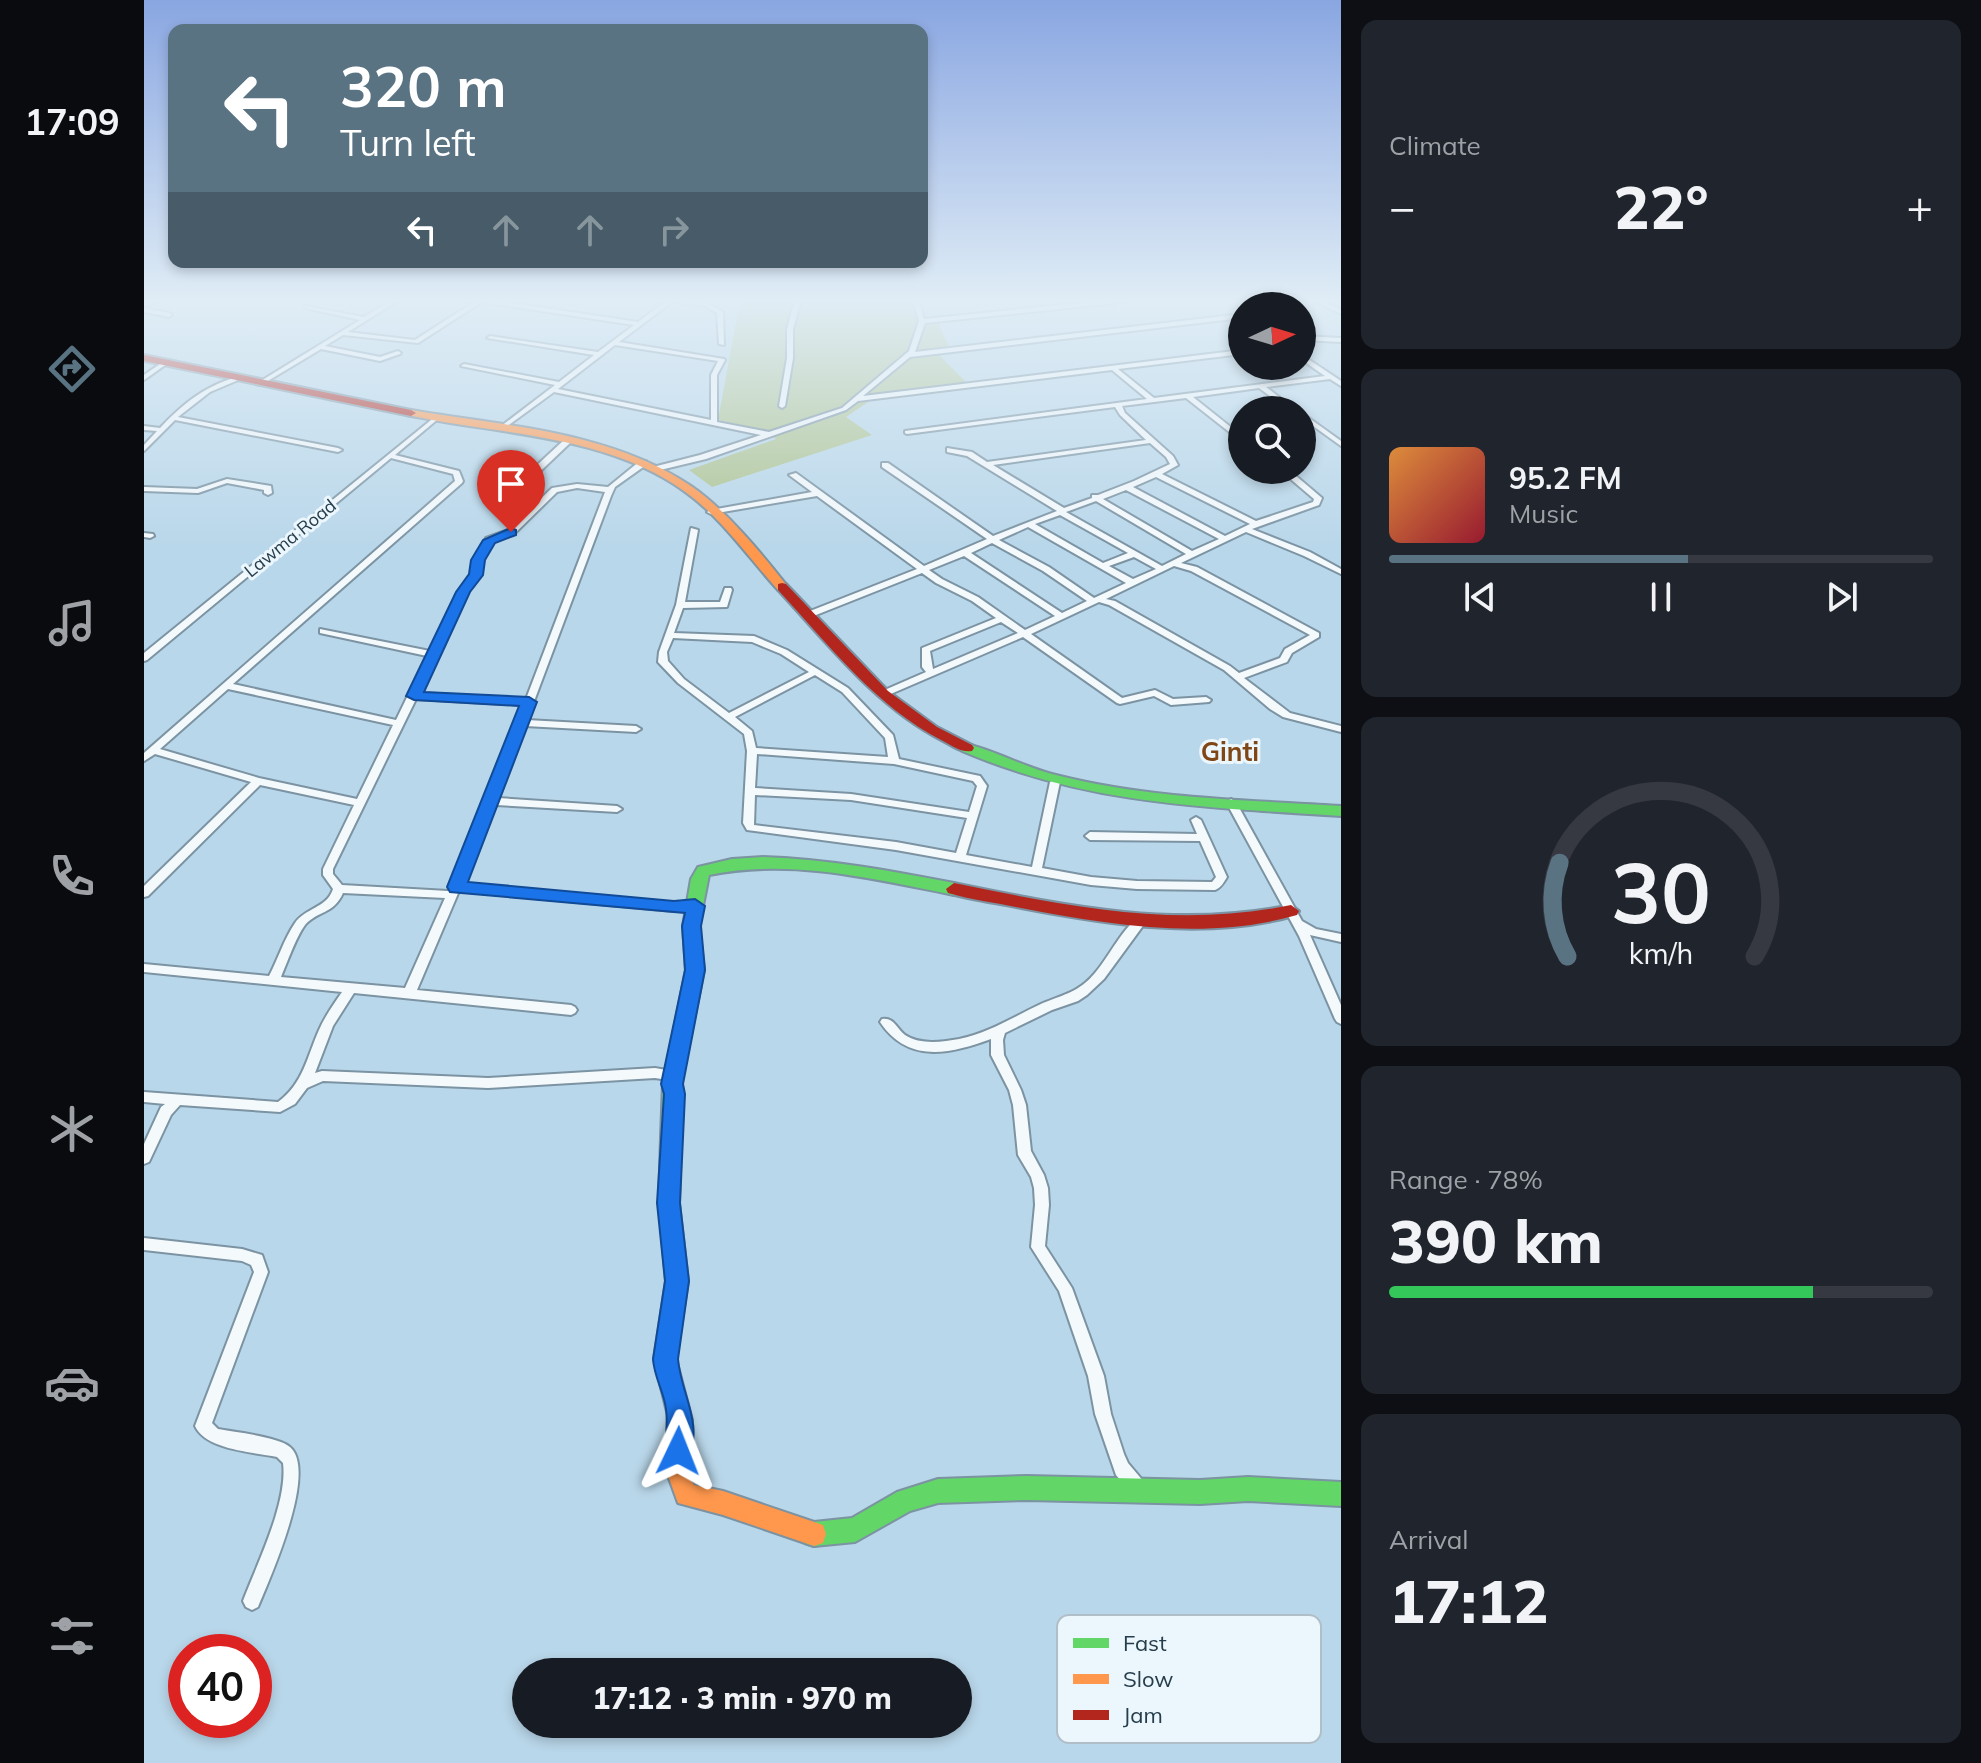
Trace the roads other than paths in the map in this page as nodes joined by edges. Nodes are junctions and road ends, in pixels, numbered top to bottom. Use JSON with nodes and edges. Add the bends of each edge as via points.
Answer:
{"nodes":[{"id":1,"x":220,"y":382,"type":"edge"},
{"id":2,"x":243,"y":382,"type":"edge"},
{"id":3,"x":262,"y":382,"type":"edge"},
{"id":4,"x":552,"y":382,"type":"edge"},
{"id":5,"x":714,"y":382,"type":"edge"},
{"id":6,"x":786,"y":382,"type":"edge"},
{"id":7,"x":876,"y":382,"type":"edge"},
{"id":8,"x":990,"y":382,"type":"edge"},
{"id":9,"x":1131,"y":382,"type":"edge"},
{"id":10,"x":1289,"y":382,"type":"edge"},
{"id":11,"x":259,"y":384,"type":"junction"},
{"id":12,"x":561,"y":384,"type":"joint"},
{"id":13,"x":1260,"y":386,"type":"junction"},
{"id":14,"x":553,"y":390,"type":"junction"},
{"id":15,"x":1187,"y":395,"type":"junction"},
{"id":16,"x":1274,"y":396,"type":"edge"},
{"id":17,"x":857,"y":399,"type":"junction"},
{"id":18,"x":1151,"y":399,"type":"junction"},
{"id":19,"x":1118,"y":405,"type":"junction"},
{"id":20,"x":782,"y":406,"type":"dead end"},
{"id":21,"x":174,"y":418,"type":"junction"},
{"id":22,"x":436,"y":418,"type":"junction"},
{"id":23,"x":714,"y":422,"type":"junction"},
{"id":24,"x":1316,"y":425,"type":"edge"},
{"id":25,"x":144,"y":428,"type":"edge"},
{"id":26,"x":502,"y":428,"type":"junction"},
{"id":27,"x":1228,"y":429,"type":"edge"},
{"id":28,"x":162,"y":430,"type":"junction"},
{"id":29,"x":907,"y":432,"type":"dead end"},
{"id":30,"x":771,"y":434,"type":"junction"},
{"id":31,"x":1151,"y":441,"type":"junction"},
{"id":32,"x":566,"y":443,"type":"junction"},
{"id":33,"x":1341,"y":444,"type":"edge"},
{"id":34,"x":144,"y":449,"type":"edge"},
{"id":35,"x":338,"y":450,"type":"dead end"},
{"id":36,"x":950,"y":450,"type":"dead end"},
{"id":37,"x":390,"y":456,"type":"junction"},
{"id":38,"x":985,"y":464,"type":"junction"},
{"id":39,"x":885,"y":465,"type":"dead end"},
{"id":40,"x":650,"y":466,"type":"junction"},
{"id":41,"x":1156,"y":474,"type":"junction"},
{"id":42,"x":793,"y":475,"type":"dead end"},
{"id":43,"x":525,"y":481,"type":"dead end"},
{"id":44,"x":1302,"y":484,"type":"edge"},
{"id":45,"x":1127,"y":487,"type":"junction"},
{"id":46,"x":144,"y":489,"type":"edge"},
{"id":47,"x":610,"y":490,"type":"junction"},
{"id":48,"x":268,"y":493,"type":"dead end"},
{"id":49,"x":820,"y":493,"type":"junction"},
{"id":50,"x":1095,"y":497,"type":"junction"},
{"id":51,"x":1061,"y":511,"type":"junction"},
{"id":52,"x":711,"y":512,"type":"junction"},
{"id":53,"x":1256,"y":524,"type":"junction"},
{"id":54,"x":1030,"y":525,"type":"junction"},
{"id":55,"x":1246,"y":529,"type":"junction"},
{"id":56,"x":694,"y":530,"type":"dead end"},
{"id":57,"x":1225,"y":539,"type":"junction"},
{"id":58,"x":993,"y":540,"type":"junction"},
{"id":59,"x":965,"y":553,"type":"junction"},
{"id":60,"x":1133,"y":554,"type":"junction"},
{"id":61,"x":1193,"y":555,"type":"junction"},
{"id":62,"x":1175,"y":563,"type":"junction"},
{"id":63,"x":1103,"y":566,"type":"junction"},
{"id":64,"x":924,"y":569,"type":"junction"},
{"id":65,"x":1162,"y":569,"type":"junction"},
{"id":66,"x":1339,"y":570,"type":"edge"},
{"id":67,"x":1133,"y":583,"type":"junction"},
{"id":68,"x":728,"y":590,"type":"dead end"},
{"id":69,"x":1095,"y":600,"type":"junction"},
{"id":70,"x":680,"y":605,"type":"junction"},
{"id":71,"x":808,"y":615,"type":"junction"},
{"id":72,"x":1061,"y":616,"type":"junction"},
{"id":73,"x":1002,"y":618,"type":"junction"},
{"id":74,"x":323,"y":631,"type":"dead end"},
{"id":75,"x":1024,"y":634,"type":"junction"},
{"id":76,"x":670,"y":635,"type":"junction"},
{"id":77,"x":434,"y":655,"type":"junction"},
{"id":78,"x":144,"y":658,"type":"edge"},
{"id":79,"x":815,"y":672,"type":"junction"},
{"id":80,"x":931,"y":674,"type":"junction"},
{"id":81,"x":1237,"y":677,"type":"junction"},
{"id":82,"x":228,"y":686,"type":"junction"},
{"id":83,"x":883,"y":694,"type":"junction"},
{"id":84,"x":414,"y":696,"type":"junction"},
{"id":85,"x":1206,"y":700,"type":"dead end"},
{"id":86,"x":529,"y":702,"type":"junction"},
{"id":87,"x":730,"y":716,"type":"junction"},
{"id":88,"x":398,"y":723,"type":"junction"},
{"id":89,"x":521,"y":723,"type":"junction"},
{"id":90,"x":636,"y":729,"type":"dead end"},
{"id":91,"x":1341,"y":729,"type":"edge"},
{"id":92,"x":153,"y":750,"type":"junction"},
{"id":93,"x":752,"y":751,"type":"junction"},
{"id":94,"x":144,"y":758,"type":"edge"},
{"id":95,"x":894,"y":761,"type":"junction"},
{"id":96,"x":258,"y":781,"type":"junction"},
{"id":97,"x":1055,"y":782,"type":"junction"},
{"id":98,"x":750,"y":791,"type":"junction"},
{"id":99,"x":492,"y":801,"type":"junction"},
{"id":100,"x":1231,"y":802,"type":"junction"},
{"id":101,"x":358,"y":803,"type":"junction"},
{"id":102,"x":617,"y":809,"type":"dead end"},
{"id":103,"x":1341,"y":811,"type":"edge"},
{"id":104,"x":973,"y":816,"type":"junction"},
{"id":105,"x":1196,"y":820,"type":"dead end"},
{"id":106,"x":1090,"y":836,"type":"dead end"},
{"id":107,"x":1204,"y":838,"type":"junction"},
{"id":108,"x":960,"y":857,"type":"junction"},
{"id":109,"x":1036,"y":871,"type":"junction"},
{"id":110,"x":339,"y":889,"type":"junction"},
{"id":111,"x":455,"y":891,"type":"junction"},
{"id":112,"x":144,"y":893,"type":"edge"},
{"id":113,"x":695,"y":906,"type":"junction"},
{"id":114,"x":1294,"y":917,"type":"junction"},
{"id":115,"x":1141,"y":920,"type":"junction"},
{"id":116,"x":1341,"y":938,"type":"edge"},
{"id":117,"x":144,"y":968,"type":"edge"},
{"id":118,"x":274,"y":979,"type":"junction"},
{"id":119,"x":351,"y":988,"type":"junction"},
{"id":120,"x":409,"y":994,"type":"junction"},
{"id":121,"x":571,"y":1010,"type":"dead end"},
{"id":122,"x":1341,"y":1019,"type":"edge"},
{"id":123,"x":886,"y":1022,"type":"dead end"},
{"id":124,"x":999,"y":1032,"type":"junction"},
{"id":125,"x":318,"y":1070,"type":"junction"},
{"id":126,"x":674,"y":1076,"type":"junction"},
{"id":127,"x":144,"y":1097,"type":"edge"},
{"id":128,"x":177,"y":1100,"type":"junction"},
{"id":129,"x":144,"y":1158,"type":"edge"},
{"id":130,"x":144,"y":1244,"type":"edge"},
{"id":131,"x":1140,"y":1491,"type":"junction"},
{"id":132,"x":1341,"y":1494,"type":"edge"},
{"id":133,"x":252,"y":1601,"type":"dead end"}],
"edges":[{"from":1,"to":21,"type":"street"},
{"from":2,"to":11,"type":"main road"},
{"from":3,"to":11,"type":"street"},
{"from":4,"to":12,"type":"street"},
{"from":5,"to":23,"type":"street"},
{"from":6,"to":20,"type":"street"},
{"from":7,"to":17,"type":"street"},
{"from":8,"to":17,"type":"street"},
{"from":9,"to":18,"type":"street"},
{"from":10,"to":13,"type":"street"},
{"from":11,"to":22,"type":"main road"},
{"from":12,"to":14,"type":"street"},
{"from":13,"to":15,"type":"street"},
{"from":13,"to":16,"type":"street"},
{"from":14,"to":23,"type":"street"},
{"from":14,"to":26,"type":"street"},
{"from":15,"to":18,"type":"street"},
{"from":15,"to":27,"type":"street"},
{"from":17,"to":30,"type":"street","via":[[837,413]]},
{"from":18,"to":19,"type":"street"},
{"from":19,"to":29,"type":"street"},
{"from":19,"to":31,"type":"street"},
{"from":21,"to":28,"type":"street"},
{"from":21,"to":35,"type":"street"},
{"from":22,"to":26,"type":"main road"},
{"from":22,"to":37,"type":"street","name":"Lawma Road"},
{"from":23,"to":30,"type":"street"},
{"from":24,"to":33,"type":"street"},
{"from":25,"to":28,"type":"street"},
{"from":26,"to":32,"type":"main road"},
{"from":28,"to":34,"type":"street"},
{"from":30,"to":40,"type":"street"},
{"from":31,"to":38,"type":"street"},
{"from":31,"to":41,"type":"street","via":[[1174,463]]},
{"from":32,"to":40,"type":"main road"},
{"from":32,"to":43,"type":"street"},
{"from":36,"to":38,"type":"street"},
{"from":37,"to":78,"type":"street","name":"Lawma Road"},
{"from":37,"to":82,"type":"street","via":[[456,473],[459,481]]},
{"from":38,"to":51,"type":"street"},
{"from":39,"to":58,"type":"street"},
{"from":40,"to":47,"type":"street"},
{"from":40,"to":52,"type":"main road","via":[[678,480]]},
{"from":41,"to":45,"type":"street"},
{"from":41,"to":53,"type":"street"},
{"from":42,"to":49,"type":"street"},
{"from":44,"to":53,"type":"street","via":[[1317,501]]},
{"from":45,"to":50,"type":"street"},
{"from":45,"to":57,"type":"street"},
{"from":46,"to":48,"type":"street","via":[[198,491],[227,481],[266,487]]},
{"from":47,"to":77,"type":"street","via":[[555,490],[511,532],[489,540]]},
{"from":47,"to":86,"type":"street"},
{"from":49,"to":52,"type":"street"},
{"from":49,"to":64,"type":"street"},
{"from":50,"to":51,"type":"street"},
{"from":50,"to":61,"type":"street"},
{"from":51,"to":54,"type":"street"},
{"from":51,"to":60,"type":"street"},
{"from":52,"to":71,"type":"main road"},
{"from":53,"to":55,"type":"street"},
{"from":54,"to":58,"type":"street"},
{"from":54,"to":63,"type":"street"},
{"from":55,"to":57,"type":"street"},
{"from":55,"to":66,"type":"street"},
{"from":56,"to":70,"type":"street"},
{"from":57,"to":61,"type":"street"},
{"from":58,"to":59,"type":"street"},
{"from":58,"to":69,"type":"street"},
{"from":59,"to":64,"type":"street"},
{"from":59,"to":72,"type":"street"},
{"from":60,"to":63,"type":"street"},
{"from":60,"to":65,"type":"street"},
{"from":61,"to":62,"type":"street"},
{"from":62,"to":65,"type":"street"},
{"from":62,"to":81,"type":"street","via":[[1316,635],[1288,651],[1284,660]]},
{"from":63,"to":67,"type":"street"},
{"from":64,"to":71,"type":"street"},
{"from":64,"to":73,"type":"street"},
{"from":65,"to":67,"type":"street"},
{"from":67,"to":69,"type":"street"},
{"from":68,"to":70,"type":"street","via":[[724,605]]},
{"from":69,"to":72,"type":"street"},
{"from":69,"to":81,"type":"street","via":[[1112,603]]},
{"from":70,"to":76,"type":"street"},
{"from":71,"to":83,"type":"main road"},
{"from":72,"to":75,"type":"street"},
{"from":73,"to":75,"type":"street"},
{"from":73,"to":80,"type":"street","via":[[925,650]]},
{"from":74,"to":77,"type":"street"},
{"from":75,"to":80,"type":"street"},
{"from":75,"to":85,"type":"street","via":[[1120,701],[1155,693],[1171,702]]},
{"from":76,"to":79,"type":"street","via":[[754,639]]},
{"from":76,"to":87,"type":"street","via":[[663,662]]},
{"from":77,"to":84,"type":"street"},
{"from":79,"to":87,"type":"street"},
{"from":79,"to":95,"type":"street","via":[[845,690],[885,731]]},
{"from":80,"to":83,"type":"street"},
{"from":81,"to":91,"type":"street","via":[[1282,713]]},
{"from":82,"to":88,"type":"street"},
{"from":82,"to":92,"type":"street"},
{"from":83,"to":97,"type":"main road","via":[[960,747]]},
{"from":84,"to":86,"type":"street"},
{"from":84,"to":88,"type":"street"},
{"from":86,"to":89,"type":"street"},
{"from":87,"to":93,"type":"street","via":[[749,733]]},
{"from":88,"to":101,"type":"street"},
{"from":89,"to":90,"type":"street"},
{"from":89,"to":99,"type":"street"},
{"from":92,"to":94,"type":"street"},
{"from":92,"to":96,"type":"street"},
{"from":93,"to":95,"type":"street"},
{"from":93,"to":98,"type":"street"},
{"from":95,"to":104,"type":"street","via":[[976,778],[982,786]]},
{"from":96,"to":101,"type":"street"},
{"from":96,"to":112,"type":"street"},
{"from":97,"to":100,"type":"main road"},
{"from":97,"to":109,"type":"street"},
{"from":98,"to":104,"type":"street","via":[[851,797]]},
{"from":98,"to":108,"type":"street","via":[[748,823],[757,830]]},
{"from":99,"to":102,"type":"street"},
{"from":99,"to":111,"type":"street"},
{"from":100,"to":103,"type":"main road"},
{"from":100,"to":114,"type":"street"},
{"from":101,"to":110,"type":"street","via":[[328,869]]},
{"from":104,"to":108,"type":"street"},
{"from":105,"to":107,"type":"street"},
{"from":106,"to":107,"type":"street"},
{"from":107,"to":109,"type":"street","via":[[1222,877],[1215,886],[1137,885]]},
{"from":108,"to":109,"type":"street"},
{"from":110,"to":111,"type":"street"},
{"from":110,"to":118,"type":"street","via":[[329,906],[300,924]]},
{"from":111,"to":113,"type":"street"},
{"from":111,"to":120,"type":"street"},
{"from":113,"to":115,"type":"main road","via":[[699,879],[711,867],[799,864],[871,871],[1061,910]]},
{"from":113,"to":126,"type":"main road","via":[[695,970]]},
{"from":114,"to":115,"type":"main road"},
{"from":114,"to":116,"type":"street","via":[[1313,932]]},
{"from":114,"to":122,"type":"street"},
{"from":115,"to":124,"type":"street","via":[[1083,992]]},
{"from":117,"to":118,"type":"street"},
{"from":118,"to":119,"type":"street"},
{"from":119,"to":120,"type":"street"},
{"from":119,"to":125,"type":"street","via":[[328,1024]]},
{"from":120,"to":121,"type":"street"},
{"from":123,"to":124,"type":"street","via":[[894,1035],[928,1047]]},
{"from":124,"to":131,"type":"street","via":[[997,1057],[1021,1104],[1023,1151],[1040,1187],[1038,1247],[1065,1288],[1116,1455]]},
{"from":125,"to":126,"type":"street","via":[[488,1083]]},
{"from":125,"to":128,"type":"street","via":[[280,1107]]},
{"from":126,"to":131,"type":"main road","via":[[669,1203],[676,1296],[665,1359],[680,1410],[676,1475],[686,1495],[809,1534],[855,1530],[905,1500],[938,1491]]},
{"from":127,"to":128,"type":"street"},
{"from":128,"to":129,"type":"street","via":[[166,1111]]},
{"from":130,"to":133,"type":"street","via":[[242,1255],[259,1264],[261,1272],[203,1426],[214,1436],[279,1449],[290,1459],[287,1497]]},
{"from":131,"to":132,"type":"main road"}]}
